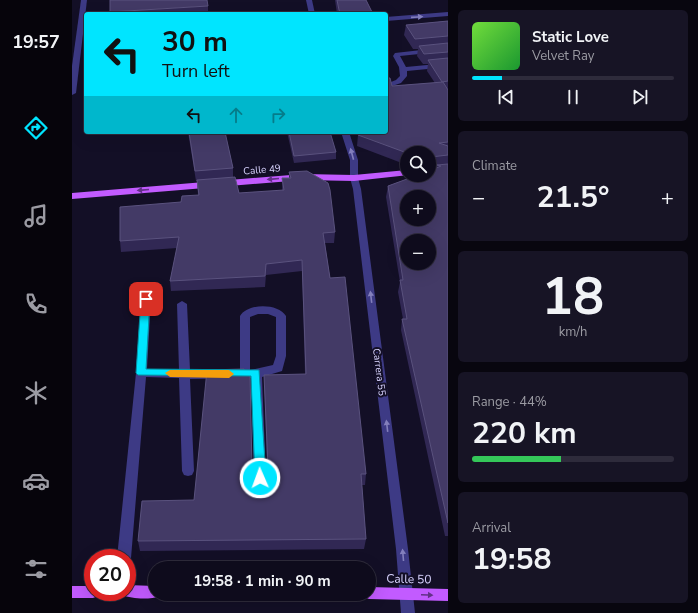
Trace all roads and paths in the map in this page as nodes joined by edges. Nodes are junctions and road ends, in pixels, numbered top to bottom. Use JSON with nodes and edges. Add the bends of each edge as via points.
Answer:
{"nodes":[{"id":1,"x":84,"y":0,"type":"edge"},
{"id":2,"x":309,"y":0,"type":"edge"},
{"id":3,"x":312,"y":12,"type":"edge"},
{"id":4,"x":448,"y":14,"type":"edge"},
{"id":5,"x":388,"y":19,"type":"edge"},
{"id":6,"x":75,"y":44,"type":"edge"},
{"id":7,"x":448,"y":49,"type":"edge"},
{"id":8,"x":448,"y":65,"type":"edge"},
{"id":9,"x":405,"y":69,"type":"junction"},
{"id":10,"x":388,"y":80,"type":"edge"},
{"id":11,"x":397,"y":82,"type":"junction"},
{"id":12,"x":388,"y":85,"type":"edge"},
{"id":13,"x":72,"y":93,"type":"edge"},
{"id":14,"x":346,"y":134,"type":"edge"},
{"id":15,"x":400,"y":175,"type":"edge"},
{"id":16,"x":354,"y":178,"type":"junction"},
{"id":17,"x":72,"y":196,"type":"edge"},
{"id":18,"x":146,"y":299,"type":"dead end"},
{"id":19,"x":182,"y":304,"type":"dead end"},
{"id":20,"x":141,"y":373,"type":"junction"},
{"id":21,"x":250,"y":373,"type":"junction"},
{"id":22,"x":185,"y":374,"type":"junction"},
{"id":23,"x":188,"y":471,"type":"dead end"},
{"id":24,"x":260,"y":478,"type":"edge"},
{"id":25,"x":125,"y":549,"type":"edge"},
{"id":26,"x":72,"y":592,"type":"edge"},
{"id":27,"x":84,"y":592,"type":"edge"},
{"id":28,"x":136,"y":592,"type":"edge"},
{"id":29,"x":148,"y":592,"type":"edge"},
{"id":30,"x":376,"y":594,"type":"edge"},
{"id":31,"x":406,"y":594,"type":"junction"},
{"id":32,"x":448,"y":595,"type":"edge"},
{"id":33,"x":408,"y":613,"type":"edge"}],
"edges":[{"from":1,"to":6,"type":"street"},
{"from":2,"to":3,"type":"street"},
{"from":5,"to":4,"type":"street","one_way":true},
{"from":6,"to":13,"type":"street"},
{"from":7,"to":9,"type":"street","via":[[397,54]]},
{"from":8,"to":9,"type":"street"},
{"from":9,"to":11,"type":"street","via":[[406,74]]},
{"from":10,"to":11,"type":"street"},
{"from":11,"to":12,"type":"street"},
{"from":16,"to":14,"type":"street","name":"Carrera 55","one_way":true,"via":[[354,160]]},
{"from":15,"to":16,"type":"main road","name":"Calle 49"},
{"from":16,"to":17,"type":"main road","name":"Calle 49","one_way":true,"via":[[303,177]]},
{"from":31,"to":16,"type":"street","name":"Carrera 55","one_way":true,"via":[[358,190]]},
{"from":18,"to":20,"type":"street"},
{"from":19,"to":22,"type":"street"},
{"from":20,"to":22,"type":"street"},
{"from":20,"to":25,"type":"street"},
{"from":21,"to":21,"type":"street","via":[[278,368],[281,356],[282,316],[274,312],[252,312],[246,316]]},
{"from":21,"to":22,"type":"street"},
{"from":21,"to":24,"type":"street"},
{"from":22,"to":23,"type":"street"},
{"from":26,"to":27,"type":"main road"},
{"from":28,"to":29,"type":"main road"},
{"from":30,"to":31,"type":"main road","name":"Calle 50"},
{"from":31,"to":32,"type":"main road","name":"Calle 50","one_way":true},
{"from":31,"to":33,"type":"street","name":"Carrera 55"}]}
